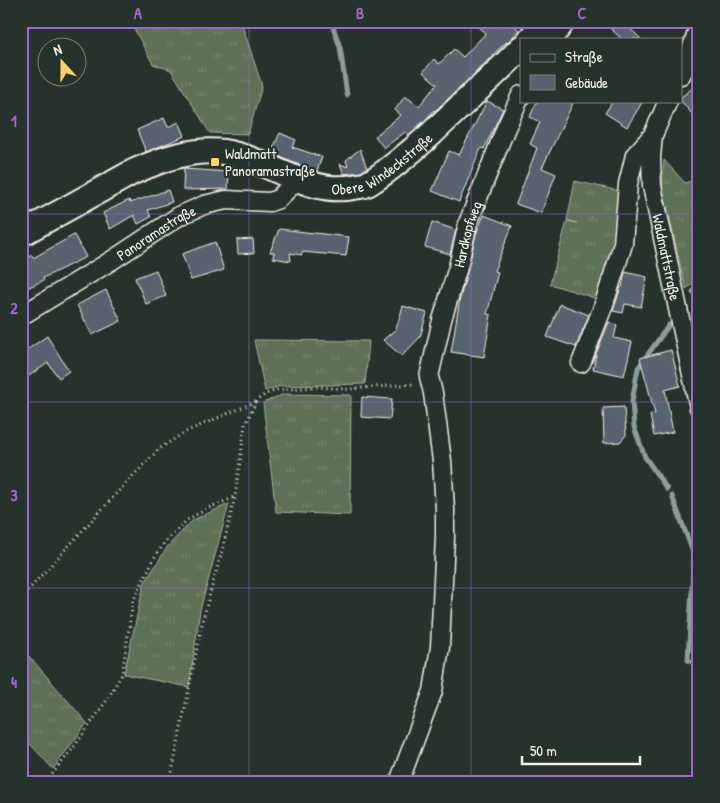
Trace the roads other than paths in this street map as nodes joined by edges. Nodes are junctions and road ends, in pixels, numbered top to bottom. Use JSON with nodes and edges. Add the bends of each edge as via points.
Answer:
{"nodes":[{"id":1,"x":546,"y":21,"type":"edge"},
{"id":2,"x":567,"y":21,"type":"edge"},
{"id":3,"x":699,"y":26,"type":"edge"},
{"id":4,"x":531,"y":38,"type":"edge"},
{"id":5,"x":555,"y":38,"type":"edge"},
{"id":6,"x":520,"y":49,"type":"edge"},
{"id":7,"x":689,"y":65,"type":"edge"},
{"id":8,"x":520,"y":97,"type":"edge"},
{"id":9,"x":668,"y":102,"type":"edge"},
{"id":10,"x":653,"y":135,"type":"junction"},
{"id":11,"x":297,"y":180,"type":"junction"},
{"id":12,"x":21,"y":234,"type":"edge"},
{"id":13,"x":21,"y":316,"type":"edge"},
{"id":14,"x":581,"y":363,"type":"dead end"},
{"id":15,"x":699,"y":408,"type":"edge"},
{"id":16,"x":398,"y":782,"type":"edge"}],
"edges":[{"from":1,"to":4,"type":"street"},
{"from":2,"to":5,"type":"street"},
{"from":3,"to":7,"type":"street"},
{"from":6,"to":11,"type":"street","name":"Obere Windeckstraße","via":[[410,153],[365,185],[346,189]]},
{"from":8,"to":16,"type":"street","name":"Hardkopfweg","via":[[468,223],[429,377],[435,403],[445,509],[440,648],[433,691]]},
{"from":9,"to":10,"type":"street","name":"Waldmattstraße"},
{"from":10,"to":14,"type":"street","name":"Waldmattstraße","via":[[635,155],[628,184],[623,244]]},
{"from":10,"to":15,"type":"street","name":"Waldmattstraße","via":[[652,186]]},
{"from":11,"to":12,"type":"street","name":"Obere Windeckstraße","via":[[241,156],[190,153],[133,172]]},
{"from":11,"to":13,"type":"street","name":"Panoramastraße","via":[[278,199],[270,202],[226,200],[179,216]]}]}
